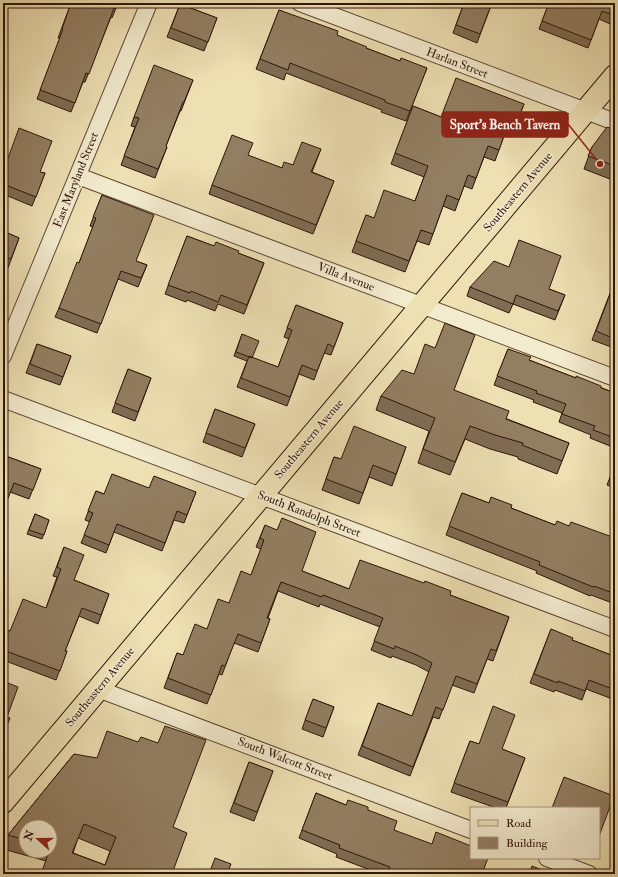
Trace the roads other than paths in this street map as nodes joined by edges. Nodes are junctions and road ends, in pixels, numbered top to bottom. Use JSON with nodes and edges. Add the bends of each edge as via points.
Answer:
{"nodes":[{"id":1,"x":149,"y":3,"type":"edge"},
{"id":2,"x":300,"y":3,"type":"edge"},
{"id":3,"x":615,"y":76,"type":"edge"},
{"id":4,"x":585,"y":111,"type":"junction"},
{"id":5,"x":615,"y":122,"type":"edge"},
{"id":6,"x":78,"y":176,"type":"junction"},
{"id":7,"x":422,"y":305,"type":"junction"},
{"id":8,"x":3,"y":356,"type":"edge"},
{"id":9,"x":615,"y":378,"type":"edge"},
{"id":10,"x":3,"y":399,"type":"edge"},
{"id":11,"x":261,"y":496,"type":"junction"},
{"id":12,"x":615,"y":628,"type":"edge"},
{"id":13,"x":98,"y":689,"type":"junction"},
{"id":14,"x":3,"y":802,"type":"edge"},
{"id":15,"x":470,"y":830,"type":"edge"},
{"id":16,"x":550,"y":859,"type":"edge"},
{"id":17,"x":589,"y":874,"type":"edge"}],
"edges":[{"from":1,"to":6,"type":"street","name":"East Maryland Street"},
{"from":2,"to":4,"type":"street","name":"Harlan Street"},
{"from":3,"to":4,"type":"main road","name":"Southeastern Avenue"},
{"from":4,"to":5,"type":"street","name":"Harlan Street"},
{"from":4,"to":7,"type":"main road","name":"Southeastern Avenue"},
{"from":6,"to":7,"type":"street","name":"Villa Avenue"},
{"from":6,"to":8,"type":"street","name":"East Maryland Street"},
{"from":7,"to":9,"type":"street","name":"Villa Avenue"},
{"from":7,"to":11,"type":"main road","name":"Southeastern Avenue"},
{"from":10,"to":11,"type":"street","name":"South Randolph Street"},
{"from":11,"to":12,"type":"street","name":"South Randolph Street"},
{"from":11,"to":13,"type":"main road","name":"Southeastern Avenue"},
{"from":13,"to":14,"type":"main road","name":"Southeastern Avenue"},
{"from":13,"to":15,"type":"street","name":"South Walcott Street"},
{"from":16,"to":17,"type":"street"}]}
